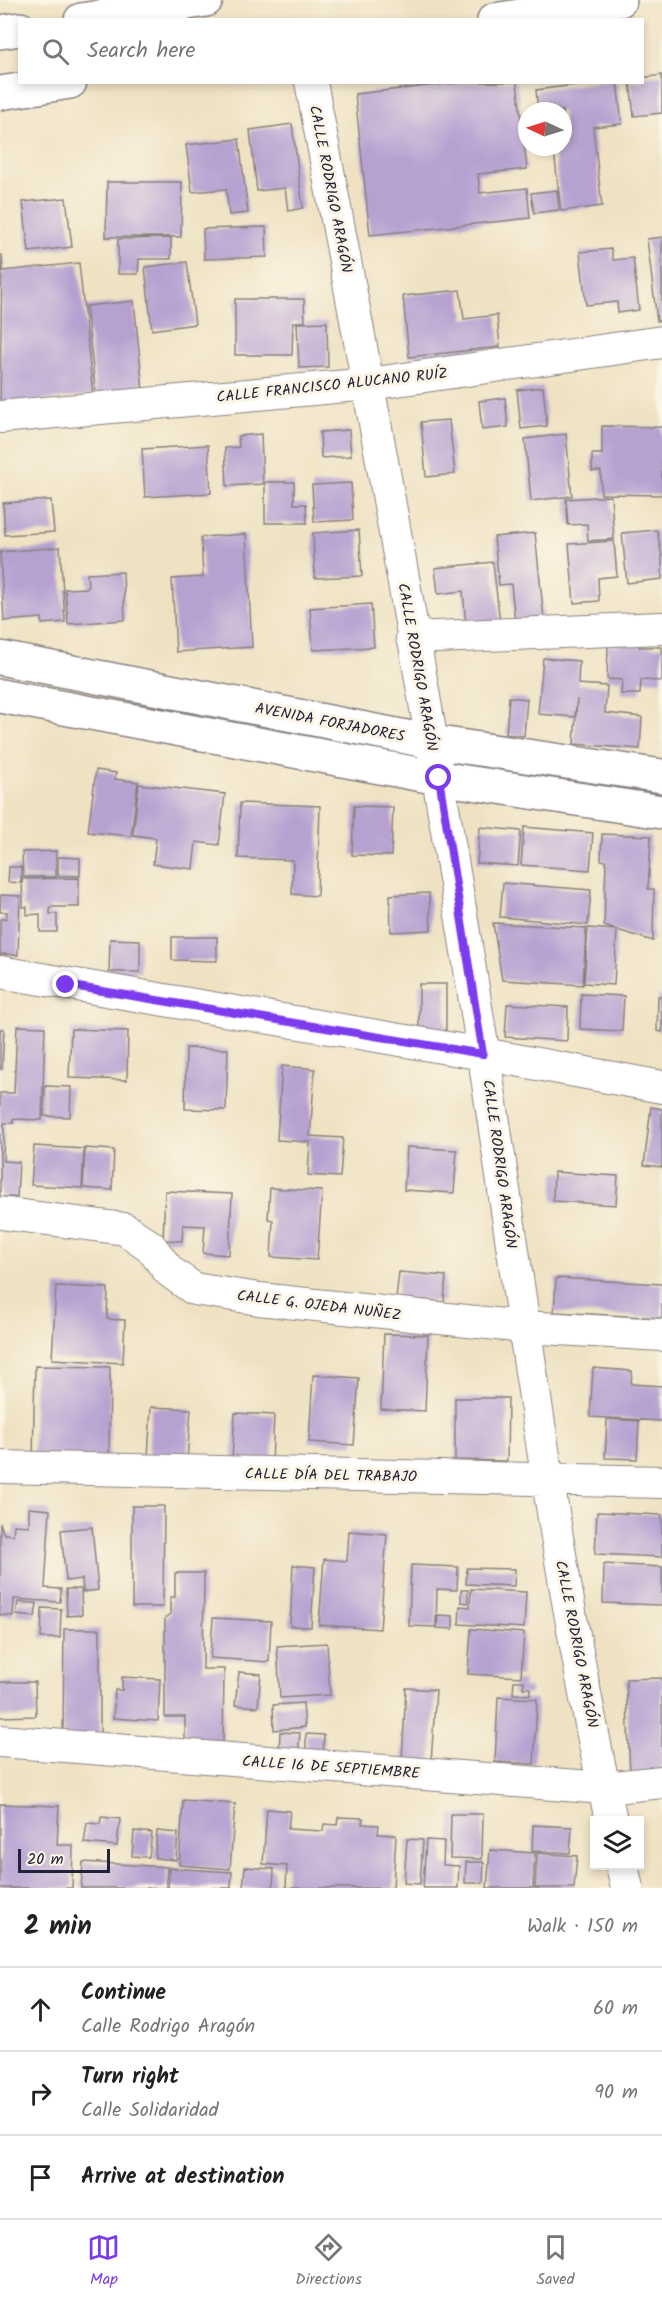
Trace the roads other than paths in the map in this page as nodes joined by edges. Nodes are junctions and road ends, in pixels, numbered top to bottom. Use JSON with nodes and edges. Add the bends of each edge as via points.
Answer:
{"nodes":[{"id":1,"x":206,"y":0,"type":"edge"},
{"id":2,"x":620,"y":0,"type":"edge"},
{"id":3,"x":94,"y":18,"type":"edge"},
{"id":4,"x":507,"y":18,"type":"edge"},
{"id":5,"x":18,"y":29,"type":"edge"},
{"id":6,"x":0,"y":32,"type":"edge"},
{"id":7,"x":57,"y":84,"type":"edge"},
{"id":8,"x":311,"y":84,"type":"edge"},
{"id":9,"x":0,"y":93,"type":"edge"},
{"id":10,"x":662,"y":342,"type":"edge"},
{"id":11,"x":369,"y":384,"type":"junction"},
{"id":12,"x":0,"y":417,"type":"edge"},
{"id":13,"x":662,"y":628,"type":"edge"},
{"id":14,"x":412,"y":638,"type":"junction"},
{"id":15,"x":0,"y":658,"type":"edge"},
{"id":16,"x":0,"y":696,"type":"edge"},
{"id":17,"x":432,"y":742,"type":"junction"},
{"id":18,"x":662,"y":776,"type":"edge"},
{"id":19,"x":439,"y":778,"type":"junction"},
{"id":20,"x":662,"y":812,"type":"edge"},
{"id":21,"x":0,"y":972,"type":"edge"},
{"id":22,"x":483,"y":1054,"type":"junction"},
{"id":23,"x":662,"y":1087,"type":"edge"},
{"id":24,"x":0,"y":1213,"type":"edge"},
{"id":25,"x":524,"y":1327,"type":"junction"},
{"id":26,"x":662,"y":1335,"type":"edge"},
{"id":27,"x":0,"y":1467,"type":"edge"},
{"id":28,"x":547,"y":1481,"type":"junction"},
{"id":29,"x":662,"y":1482,"type":"edge"},
{"id":30,"x":0,"y":1741,"type":"edge"},
{"id":31,"x":662,"y":1782,"type":"edge"},
{"id":32,"x":604,"y":1788,"type":"junction"},
{"id":33,"x":611,"y":1816,"type":"edge"},
{"id":34,"x":622,"y":1870,"type":"edge"},
{"id":35,"x":627,"y":1888,"type":"edge"}],
"edges":[{"from":1,"to":3,"type":"main road"},
{"from":2,"to":4,"type":"main road"},
{"from":5,"to":6,"type":"main road"},
{"from":7,"to":9,"type":"main road"},
{"from":8,"to":11,"type":"street","name":"CALLE RODRIGO ARAGÓN"},
{"from":10,"to":11,"type":"street","name":"CALLE FRANCISCO ALUCANO RUÍZ"},
{"from":11,"to":12,"type":"street","name":"CALLE FRANCISCO ALUCANO RUÍZ"},
{"from":11,"to":14,"type":"street","name":"CALLE RODRIGO ARAGÓN"},
{"from":13,"to":14,"type":"street"},
{"from":14,"to":17,"type":"street","name":"CALLE RODRIGO ARAGÓN"},
{"from":15,"to":17,"type":"main road","name":"AVENIDA FORJADORES"},
{"from":16,"to":19,"type":"main road"},
{"from":17,"to":18,"type":"main road","name":"AVENIDA FORJADORES"},
{"from":17,"to":19,"type":"street","name":"CALLE RODRIGO ARAGÓN"},
{"from":19,"to":20,"type":"main road"},
{"from":19,"to":22,"type":"street","name":"CALLE RODRIGO ARAGÓN"},
{"from":21,"to":22,"type":"street"},
{"from":22,"to":23,"type":"street"},
{"from":22,"to":25,"type":"street","name":"CALLE RODRIGO ARAGÓN"},
{"from":24,"to":25,"type":"street","name":"CALLE G. OJEDA NUÑEZ","via":[[125,1229],[150,1246],[169,1271],[194,1289]]},
{"from":25,"to":26,"type":"street","name":"CALLE G. OJEDA NUÑEZ"},
{"from":25,"to":28,"type":"street","name":"CALLE RODRIGO ARAGÓN"},
{"from":27,"to":28,"type":"street","name":"CALLE DÍA DEL TRABAJO"},
{"from":28,"to":29,"type":"street","name":"CALLE DÍA DEL TRABAJO"},
{"from":28,"to":32,"type":"street","name":"CALLE RODRIGO ARAGÓN"},
{"from":30,"to":32,"type":"street","name":"CALLE 16 DE SEPTIEMBRE"},
{"from":31,"to":32,"type":"street","name":"CALLE 16 DE SEPTIEMBRE"},
{"from":32,"to":33,"type":"street","name":"CALLE RODRIGO ARAGÓN"},
{"from":34,"to":35,"type":"street"}]}
